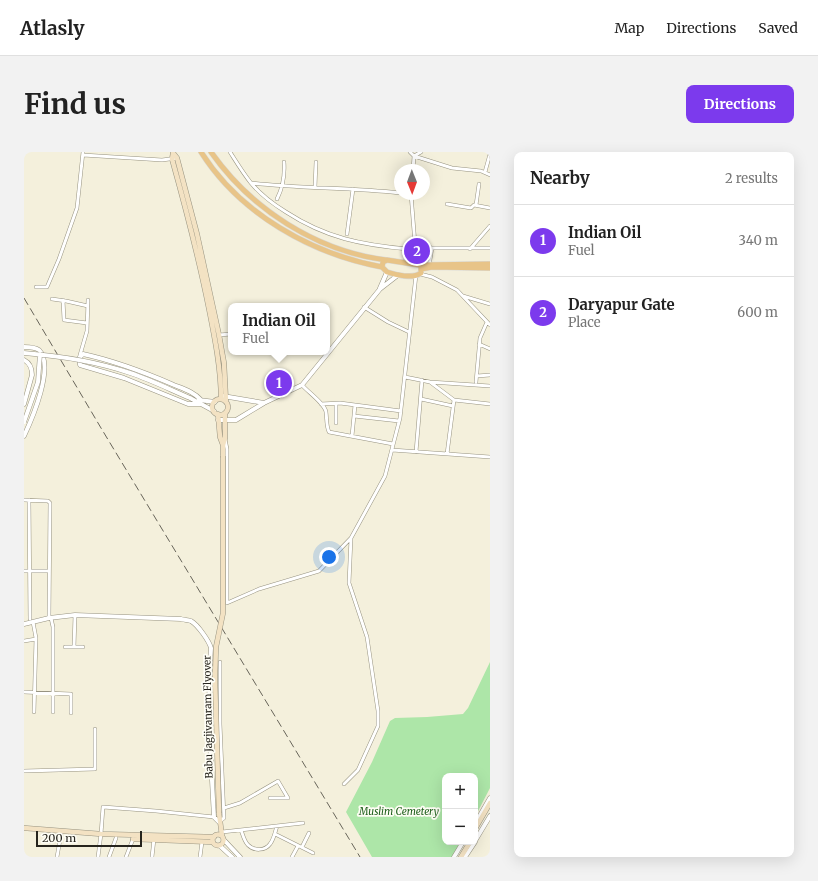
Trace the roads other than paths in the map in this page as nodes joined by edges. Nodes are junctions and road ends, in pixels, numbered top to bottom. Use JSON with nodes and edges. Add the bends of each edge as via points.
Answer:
{"nodes":[{"id":1,"x":201,"y":152,"type":"edge"},
{"id":2,"x":211,"y":152,"type":"edge"},
{"id":3,"x":230,"y":152,"type":"edge"},
{"id":4,"x":410,"y":152,"type":"edge"},
{"id":5,"x":421,"y":152,"type":"edge"},
{"id":6,"x":83,"y":153,"type":"edge"},
{"id":7,"x":174,"y":156,"type":"edge"},
{"id":8,"x":414,"y":156,"type":"junction"},
{"id":9,"x":490,"y":156,"type":"edge"},
{"id":10,"x":284,"y":162,"type":"dead end"},
{"id":11,"x":316,"y":162,"type":"dead end"},
{"id":12,"x":413,"y":164,"type":"edge"},
{"id":13,"x":485,"y":172,"type":"junction"},
{"id":14,"x":490,"y":175,"type":"edge"},
{"id":15,"x":251,"y":183,"type":"junction"},
{"id":16,"x":478,"y":184,"type":"dead end"},
{"id":17,"x":283,"y":186,"type":"junction"},
{"id":18,"x":315,"y":187,"type":"junction"},
{"id":19,"x":353,"y":188,"type":"junction"},
{"id":20,"x":394,"y":192,"type":"edge"},
{"id":21,"x":277,"y":199,"type":"dead end"},
{"id":22,"x":411,"y":200,"type":"edge"},
{"id":23,"x":447,"y":204,"type":"dead end"},
{"id":24,"x":476,"y":205,"type":"junction"},
{"id":25,"x":490,"y":208,"type":"edge"},
{"id":26,"x":490,"y":226,"type":"edge"},
{"id":27,"x":347,"y":234,"type":"dead end"},
{"id":28,"x":415,"y":244,"type":"junction"},
{"id":29,"x":432,"y":248,"type":"junction"},
{"id":30,"x":490,"y":248,"type":"edge"},
{"id":31,"x":408,"y":249,"type":"junction"},
{"id":32,"x":470,"y":249,"type":"junction"},
{"id":33,"x":386,"y":260,"type":"junction"},
{"id":34,"x":405,"y":262,"type":"junction"},
{"id":35,"x":490,"y":264,"type":"edge"},
{"id":36,"x":429,"y":266,"type":"junction"},
{"id":37,"x":382,"y":267,"type":"junction"},
{"id":38,"x":490,"y":268,"type":"edge"},
{"id":39,"x":419,"y":271,"type":"junction"},
{"id":40,"x":387,"y":272,"type":"junction"},
{"id":41,"x":398,"y":275,"type":"junction"},
{"id":42,"x":36,"y":287,"type":"dead end"},
{"id":43,"x":380,"y":289,"type":"junction"},
{"id":44,"x":462,"y":295,"type":"junction"},
{"id":45,"x":52,"y":299,"type":"dead end"},
{"id":46,"x":63,"y":300,"type":"junction"},
{"id":47,"x":88,"y":300,"type":"dead end"},
{"id":48,"x":490,"y":304,"type":"edge"},
{"id":49,"x":88,"y":306,"type":"junction"},
{"id":50,"x":364,"y":308,"type":"junction"},
{"id":51,"x":487,"y":322,"type":"junction"},
{"id":52,"x":87,"y":323,"type":"junction"},
{"id":53,"x":490,"y":325,"type":"edge"},
{"id":54,"x":409,"y":332,"type":"junction"},
{"id":55,"x":228,"y":334,"type":"edge"},
{"id":56,"x":219,"y":335,"type":"junction"},
{"id":57,"x":479,"y":344,"type":"junction"},
{"id":58,"x":24,"y":347,"type":"edge"},
{"id":59,"x":490,"y":349,"type":"edge"},
{"id":60,"x":330,"y":350,"type":"edge"},
{"id":61,"x":24,"y":353,"type":"edge"},
{"id":62,"x":40,"y":354,"type":"junction"},
{"id":63,"x":80,"y":355,"type":"junction"},
{"id":64,"x":326,"y":355,"type":"edge"},
{"id":65,"x":24,"y":360,"type":"edge"},
{"id":66,"x":32,"y":371,"type":"junction"},
{"id":67,"x":44,"y":372,"type":"junction"},
{"id":68,"x":490,"y":375,"type":"edge"},
{"id":69,"x":405,"y":376,"type":"junction"},
{"id":70,"x":476,"y":376,"type":"junction"},
{"id":71,"x":422,"y":380,"type":"junction"},
{"id":72,"x":430,"y":382,"type":"junction"},
{"id":73,"x":476,"y":382,"type":"dead end"},
{"id":74,"x":302,"y":385,"type":"junction"},
{"id":75,"x":490,"y":386,"type":"edge"},
{"id":76,"x":222,"y":397,"type":"junction"},
{"id":77,"x":421,"y":399,"type":"junction"},
{"id":78,"x":454,"y":400,"type":"junction"},
{"id":79,"x":201,"y":402,"type":"junction"},
{"id":80,"x":215,"y":402,"type":"junction"},
{"id":81,"x":264,"y":403,"type":"junction"},
{"id":82,"x":336,"y":403,"type":"junction"},
{"id":83,"x":24,"y":404,"type":"edge"},
{"id":84,"x":321,"y":404,"type":"junction"},
{"id":85,"x":490,"y":404,"type":"edge"},
{"id":86,"x":355,"y":405,"type":"junction"},
{"id":87,"x":453,"y":406,"type":"junction"},
{"id":88,"x":401,"y":411,"type":"junction"},
{"id":89,"x":216,"y":413,"type":"junction"},
{"id":90,"x":225,"y":413,"type":"junction"},
{"id":91,"x":354,"y":416,"type":"junction"},
{"id":92,"x":218,"y":420,"type":"junction"},
{"id":93,"x":225,"y":420,"type":"junction"},
{"id":94,"x":399,"y":421,"type":"junction"},
{"id":95,"x":24,"y":422,"type":"edge"},
{"id":96,"x":336,"y":423,"type":"dead end"},
{"id":97,"x":24,"y":436,"type":"edge"},
{"id":98,"x":352,"y":436,"type":"junction"},
{"id":99,"x":225,"y":438,"type":"junction"},
{"id":100,"x":393,"y":444,"type":"junction"},
{"id":101,"x":223,"y":445,"type":"junction"},
{"id":102,"x":392,"y":450,"type":"junction"},
{"id":103,"x":416,"y":452,"type":"junction"},
{"id":104,"x":447,"y":454,"type":"junction"},
{"id":105,"x":490,"y":457,"type":"edge"},
{"id":106,"x":24,"y":500,"type":"edge"},
{"id":107,"x":29,"y":500,"type":"junction"},
{"id":108,"x":351,"y":538,"type":"junction"},
{"id":109,"x":30,"y":571,"type":"junction"},
{"id":110,"x":49,"y":571,"type":"junction"},
{"id":111,"x":24,"y":572,"type":"edge"},
{"id":112,"x":74,"y":615,"type":"junction"},
{"id":113,"x":50,"y":618,"type":"junction"},
{"id":114,"x":31,"y":620,"type":"junction"},
{"id":115,"x":24,"y":624,"type":"edge"},
{"id":116,"x":36,"y":639,"type":"junction"},
{"id":117,"x":24,"y":641,"type":"edge"},
{"id":118,"x":65,"y":646,"type":"dead end"},
{"id":119,"x":74,"y":647,"type":"junction"},
{"id":120,"x":83,"y":647,"type":"dead end"},
{"id":121,"x":220,"y":662,"type":"dead end"},
{"id":122,"x":24,"y":692,"type":"edge"},
{"id":123,"x":35,"y":692,"type":"junction"},
{"id":124,"x":53,"y":692,"type":"junction"},
{"id":125,"x":34,"y":712,"type":"dead end"},
{"id":126,"x":53,"y":712,"type":"dead end"},
{"id":127,"x":71,"y":713,"type":"dead end"},
{"id":128,"x":95,"y":729,"type":"dead end"},
{"id":129,"x":24,"y":771,"type":"edge"},
{"id":130,"x":344,"y":784,"type":"dead end"},
{"id":131,"x":270,"y":798,"type":"dead end"},
{"id":132,"x":490,"y":798,"type":"edge"},
{"id":133,"x":490,"y":803,"type":"edge"},
{"id":134,"x":224,"y":808,"type":"junction"},
{"id":135,"x":490,"y":808,"type":"edge"},
{"id":136,"x":490,"y":816,"type":"edge"},
{"id":137,"x":214,"y":817,"type":"junction"},
{"id":138,"x":478,"y":819,"type":"edge"},
{"id":139,"x":219,"y":823,"type":"junction"},
{"id":140,"x":303,"y":823,"type":"dead end"},
{"id":141,"x":478,"y":824,"type":"edge"},
{"id":142,"x":277,"y":826,"type":"junction"},
{"id":143,"x":24,"y":829,"type":"edge"},
{"id":144,"x":478,"y":829,"type":"edge"},
{"id":145,"x":242,"y":830,"type":"junction"},
{"id":146,"x":61,"y":834,"type":"junction"},
{"id":147,"x":275,"y":834,"type":"junction"},
{"id":148,"x":309,"y":834,"type":"dead end"},
{"id":149,"x":101,"y":836,"type":"junction"},
{"id":150,"x":218,"y":837,"type":"junction"},
{"id":151,"x":478,"y":837,"type":"edge"},
{"id":152,"x":116,"y":838,"type":"junction"},
{"id":153,"x":154,"y":838,"type":"junction"},
{"id":154,"x":133,"y":839,"type":"junction"},
{"id":155,"x":202,"y":842,"type":"junction"},
{"id":156,"x":461,"y":845,"type":"edge"},
{"id":157,"x":466,"y":845,"type":"edge"},
{"id":158,"x":473,"y":845,"type":"edge"},
{"id":159,"x":220,"y":846,"type":"junction"},
{"id":160,"x":298,"y":846,"type":"junction"},
{"id":161,"x":302,"y":847,"type":"junction"},
{"id":162,"x":313,"y":853,"type":"dead end"},
{"id":163,"x":57,"y":857,"type":"edge"},
{"id":164,"x":98,"y":857,"type":"edge"},
{"id":165,"x":109,"y":857,"type":"edge"},
{"id":166,"x":126,"y":857,"type":"edge"},
{"id":167,"x":152,"y":857,"type":"edge"},
{"id":168,"x":200,"y":857,"type":"edge"},
{"id":169,"x":232,"y":857,"type":"edge"},
{"id":170,"x":240,"y":857,"type":"edge"},
{"id":171,"x":292,"y":857,"type":"edge"},
{"id":172,"x":454,"y":857,"type":"edge"},
{"id":173,"x":460,"y":857,"type":"edge"},
{"id":174,"x":465,"y":857,"type":"edge"}],
"edges":[{"from":1,"to":37,"type":"main road","via":[[232,192],[261,216],[308,242]]},
{"from":2,"to":33,"type":"main road","via":[[242,189],[288,224],[344,250]]},
{"from":3,"to":15,"type":"street"},
{"from":4,"to":8,"type":"street"},
{"from":5,"to":8,"type":"street"},
{"from":6,"to":7,"type":"street","via":[[162,160]]},
{"from":6,"to":42,"type":"street","via":[[77,208],[71,226],[47,287]]},
{"from":7,"to":56,"type":"main road","via":[[199,241]]},
{"from":7,"to":76,"type":"main road","via":[[207,299],[219,361]]},
{"from":8,"to":12,"type":"street"},
{"from":8,"to":13,"type":"street","via":[[452,168]]},
{"from":9,"to":13,"type":"street"},
{"from":10,"to":17,"type":"street"},
{"from":11,"to":18,"type":"street"},
{"from":13,"to":14,"type":"street"},
{"from":15,"to":17,"type":"street"},
{"from":15,"to":31,"type":"street","via":[[275,205],[311,228],[345,240]]},
{"from":16,"to":24,"type":"street"},
{"from":17,"to":18,"type":"street"},
{"from":17,"to":21,"type":"street"},
{"from":18,"to":19,"type":"street"},
{"from":19,"to":20,"type":"street"},
{"from":19,"to":27,"type":"street"},
{"from":22,"to":28,"type":"street"},
{"from":23,"to":24,"type":"street","via":[[471,208]]},
{"from":24,"to":25,"type":"street"},
{"from":26,"to":32,"type":"street"},
{"from":28,"to":29,"type":"street"},
{"from":28,"to":31,"type":"street"},
{"from":29,"to":32,"type":"street"},
{"from":29,"to":36,"type":"street"},
{"from":30,"to":32,"type":"street"},
{"from":31,"to":34,"type":"street"},
{"from":33,"to":34,"type":"main road"},
{"from":33,"to":37,"type":"main road"},
{"from":34,"to":39,"type":"main road"},
{"from":35,"to":36,"type":"main road"},
{"from":36,"to":38,"type":"main road"},
{"from":36,"to":39,"type":"main road"},
{"from":37,"to":40,"type":"main road"},
{"from":39,"to":41,"type":"main road"},
{"from":39,"to":44,"type":"street"},
{"from":39,"to":54,"type":"street"},
{"from":40,"to":41,"type":"main road"},
{"from":40,"to":43,"type":"street"},
{"from":41,"to":43,"type":"street"},
{"from":43,"to":50,"type":"street"},
{"from":44,"to":48,"type":"street"},
{"from":44,"to":51,"type":"street"},
{"from":45,"to":46,"type":"street"},
{"from":46,"to":49,"type":"street"},
{"from":46,"to":52,"type":"street","via":[[64,320]]},
{"from":47,"to":49,"type":"street"},
{"from":49,"to":52,"type":"street"},
{"from":50,"to":54,"type":"street"},
{"from":50,"to":60,"type":"street"},
{"from":51,"to":53,"type":"street"},
{"from":51,"to":57,"type":"street"},
{"from":52,"to":63,"type":"street"},
{"from":54,"to":69,"type":"street"},
{"from":55,"to":56,"type":"street"},
{"from":56,"to":76,"type":"main road","via":[[224,363]]},
{"from":57,"to":59,"type":"street"},
{"from":57,"to":70,"type":"street"},
{"from":58,"to":67,"type":"street","via":[[32,347],[40,352]]},
{"from":61,"to":62,"type":"street","bridge":true},
{"from":62,"to":79,"type":"street","bridge":true,"via":[[109,366]]},
{"from":62,"to":95,"type":"street","bridge":true,"via":[[38,382]]},
{"from":63,"to":79,"type":"street","via":[[110,360],[140,370],[193,393]]},
{"from":63,"to":79,"type":"street","via":[[80,366],[124,378],[188,404]]},
{"from":64,"to":74,"type":"street"},
{"from":65,"to":66,"type":"street","via":[[29,363]]},
{"from":66,"to":67,"type":"street"},
{"from":66,"to":83,"type":"street"},
{"from":67,"to":97,"type":"street","via":[[39,397]]},
{"from":68,"to":70,"type":"street"},
{"from":69,"to":71,"type":"street"},
{"from":69,"to":88,"type":"street"},
{"from":70,"to":73,"type":"street"},
{"from":71,"to":72,"type":"street"},
{"from":71,"to":77,"type":"street"},
{"from":72,"to":75,"type":"street"},
{"from":72,"to":78,"type":"street"},
{"from":74,"to":81,"type":"street"},
{"from":74,"to":84,"type":"street"},
{"from":76,"to":80,"type":"main road"},
{"from":76,"to":81,"type":"street"},
{"from":76,"to":90,"type":"main road","via":[[228,408]]},
{"from":77,"to":87,"type":"street"},
{"from":77,"to":103,"type":"street"},
{"from":78,"to":85,"type":"street"},
{"from":78,"to":87,"type":"street"},
{"from":79,"to":80,"type":"street"},
{"from":79,"to":89,"type":"street"},
{"from":80,"to":89,"type":"main road","via":[[212,406]]},
{"from":81,"to":93,"type":"street","via":[[236,420]]},
{"from":82,"to":84,"type":"street"},
{"from":82,"to":86,"type":"street"},
{"from":82,"to":96,"type":"street"},
{"from":84,"to":98,"type":"street","via":[[326,410],[329,432]]},
{"from":86,"to":88,"type":"street"},
{"from":86,"to":91,"type":"street"},
{"from":87,"to":104,"type":"street"},
{"from":88,"to":94,"type":"street"},
{"from":89,"to":90,"type":"main road"},
{"from":89,"to":92,"type":"main road"},
{"from":90,"to":93,"type":"main road"},
{"from":91,"to":94,"type":"street"},
{"from":91,"to":98,"type":"street"},
{"from":92,"to":93,"type":"street"},
{"from":92,"to":101,"type":"main road"},
{"from":93,"to":99,"type":"main road"},
{"from":94,"to":100,"type":"street"},
{"from":98,"to":100,"type":"street"},
{"from":99,"to":101,"type":"main road"},
{"from":99,"to":108,"type":"street","via":[[227,603],[259,589],[319,571]]},
{"from":100,"to":102,"type":"street"},
{"from":101,"to":139,"type":"main road","name":"Babu Jagjivanram Flyover","bridge":true,"via":[[222,612],[216,647],[215,678]]},
{"from":102,"to":103,"type":"street"},
{"from":102,"to":108,"type":"street","via":[[385,476]]},
{"from":103,"to":104,"type":"street"},
{"from":104,"to":105,"type":"street"},
{"from":106,"to":107,"type":"street"},
{"from":107,"to":109,"type":"street"},
{"from":107,"to":110,"type":"street","via":[[50,503]]},
{"from":108,"to":130,"type":"street","via":[[349,583],[367,637],[378,726],[358,770]]},
{"from":109,"to":110,"type":"street"},
{"from":109,"to":111,"type":"street"},
{"from":109,"to":114,"type":"street"},
{"from":110,"to":113,"type":"street"},
{"from":112,"to":113,"type":"street"},
{"from":112,"to":119,"type":"street"},
{"from":112,"to":137,"type":"street","via":[[192,622],[210,643]]},
{"from":113,"to":114,"type":"street"},
{"from":113,"to":124,"type":"street","via":[[53,627]]},
{"from":114,"to":115,"type":"street"},
{"from":114,"to":116,"type":"street"},
{"from":116,"to":117,"type":"street"},
{"from":116,"to":123,"type":"street"},
{"from":118,"to":119,"type":"street"},
{"from":119,"to":120,"type":"street"},
{"from":121,"to":134,"type":"street"},
{"from":122,"to":123,"type":"street"},
{"from":123,"to":124,"type":"street"},
{"from":123,"to":125,"type":"street"},
{"from":124,"to":126,"type":"street"},
{"from":124,"to":127,"type":"street","via":[[71,694]]},
{"from":128,"to":129,"type":"street","via":[[95,769]]},
{"from":131,"to":134,"type":"street","via":[[288,798],[278,781],[240,803]]},
{"from":132,"to":138,"type":"street"},
{"from":133,"to":141,"type":"main road"},
{"from":134,"to":139,"type":"street","via":[[224,818]]},
{"from":135,"to":144,"type":"main road"},
{"from":136,"to":151,"type":"street"},
{"from":137,"to":139,"type":"street"},
{"from":137,"to":149,"type":"street","via":[[105,806],[102,809]]},
{"from":139,"to":150,"type":"main road","name":"Babu Jagjivanram Flyover"},
{"from":140,"to":142,"type":"street"},
{"from":142,"to":145,"type":"street"},
{"from":142,"to":147,"type":"street"},
{"from":143,"to":146,"type":"main road"},
{"from":143,"to":149,"type":"main road"},
{"from":145,"to":147,"type":"street","via":[[244,840],[254,849],[263,849],[270,845]]},
{"from":145,"to":150,"type":"street"},
{"from":146,"to":149,"type":"main road"},
{"from":146,"to":163,"type":"street"},
{"from":147,"to":160,"type":"street"},
{"from":148,"to":161,"type":"street"},
{"from":149,"to":152,"type":"main road"},
{"from":149,"to":153,"type":"main road"},
{"from":149,"to":164,"type":"street"},
{"from":150,"to":153,"type":"main road"},
{"from":150,"to":155,"type":"main road"},
{"from":150,"to":159,"type":"main road","name":"Babu Jagjivanram Flyover","via":[[223,843]]},
{"from":150,"to":159,"type":"main road","via":[[217,846]]},
{"from":150,"to":170,"type":"street"},
{"from":152,"to":154,"type":"main road"},
{"from":152,"to":165,"type":"street"},
{"from":153,"to":154,"type":"main road"},
{"from":153,"to":155,"type":"main road"},
{"from":153,"to":167,"type":"street"},
{"from":154,"to":166,"type":"street"},
{"from":155,"to":168,"type":"street"},
{"from":156,"to":172,"type":"street"},
{"from":157,"to":173,"type":"main road"},
{"from":158,"to":174,"type":"street"},
{"from":159,"to":169,"type":"street"},
{"from":160,"to":161,"type":"street"},
{"from":160,"to":171,"type":"street"},
{"from":161,"to":162,"type":"street"}]}
